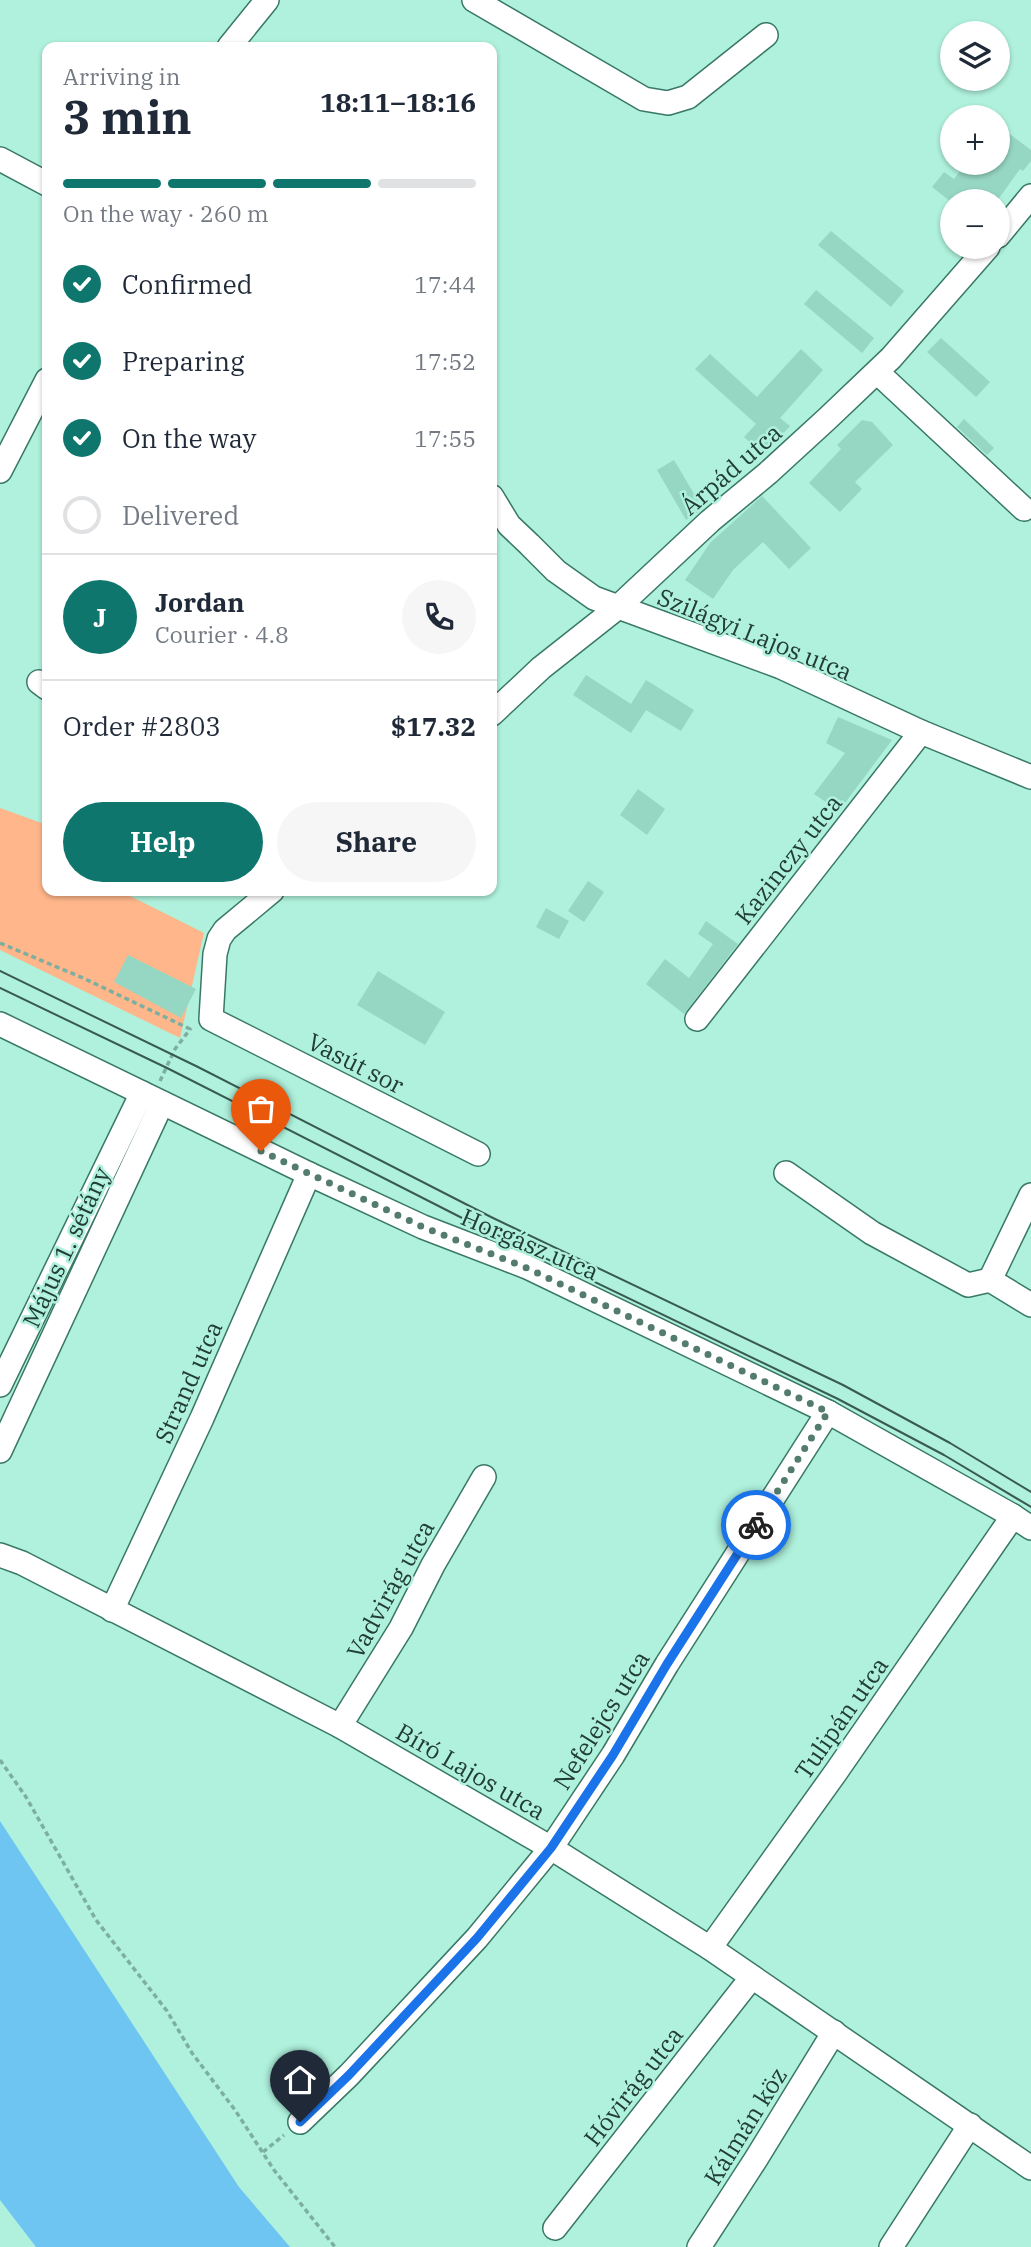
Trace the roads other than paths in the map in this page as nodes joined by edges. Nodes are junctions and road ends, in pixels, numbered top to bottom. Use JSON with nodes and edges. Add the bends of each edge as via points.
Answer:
{"nodes":[{"id":1,"x":267,"y":0,"type":"edge"},
{"id":2,"x":474,"y":0,"type":"edge"},
{"id":3,"x":766,"y":35,"type":"dead end"},
{"id":4,"x":233,"y":42,"type":"edge"},
{"id":5,"x":0,"y":159,"type":"edge"},
{"id":6,"x":42,"y":181,"type":"edge"},
{"id":7,"x":1031,"y":196,"type":"edge"},
{"id":8,"x":1010,"y":221,"type":"edge"},
{"id":9,"x":978,"y":259,"type":"edge"},
{"id":10,"x":877,"y":372,"type":"junction"},
{"id":11,"x":42,"y":388,"type":"edge"},
{"id":12,"x":6,"y":446,"type":"edge"},
{"id":13,"x":0,"y":471,"type":"edge"},
{"id":14,"x":497,"y":505,"type":"edge"},
{"id":15,"x":1024,"y":509,"type":"dead end"},
{"id":16,"x":617,"y":608,"type":"junction"},
{"id":17,"x":497,"y":709,"type":"edge"},
{"id":18,"x":921,"y":732,"type":"junction"},
{"id":19,"x":1031,"y":777,"type":"edge"},
{"id":20,"x":266,"y":896,"type":"edge"},
{"id":21,"x":697,"y":1019,"type":"dead end"},
{"id":22,"x":0,"y":1024,"type":"edge"},
{"id":23,"x":154,"y":1093,"type":"junction"},
{"id":24,"x":478,"y":1154,"type":"dead end"},
{"id":25,"x":786,"y":1173,"type":"dead end"},
{"id":26,"x":309,"y":1174,"type":"junction"},
{"id":27,"x":1031,"y":1195,"type":"edge"},
{"id":28,"x":990,"y":1280,"type":"junction"},
{"id":29,"x":1031,"y":1305,"type":"edge"},
{"id":30,"x":0,"y":1385,"type":"edge"},
{"id":31,"x":828,"y":1412,"type":"junction"},
{"id":32,"x":0,"y":1451,"type":"edge"},
{"id":33,"x":484,"y":1477,"type":"dead end"},
{"id":34,"x":1022,"y":1522,"type":"edge"},
{"id":35,"x":0,"y":1555,"type":"edge"},
{"id":36,"x":112,"y":1610,"type":"junction"},
{"id":37,"x":340,"y":1726,"type":"junction"},
{"id":38,"x":551,"y":1848,"type":"junction"},
{"id":39,"x":710,"y":1948,"type":"junction"},
{"id":40,"x":752,"y":1977,"type":"junction"},
{"id":41,"x":834,"y":2032,"type":"junction"},
{"id":42,"x":300,"y":2122,"type":"road end"},
{"id":43,"x":970,"y":2124,"type":"junction"},
{"id":44,"x":1031,"y":2168,"type":"edge"},
{"id":45,"x":555,"y":2228,"type":"dead end"},
{"id":46,"x":699,"y":2247,"type":"edge"},
{"id":47,"x":891,"y":2247,"type":"edge"}],
"edges":[{"from":1,"to":4,"type":"street"},
{"from":2,"to":3,"type":"street","via":[[657,103],[688,97]]},
{"from":5,"to":6,"type":"street"},
{"from":7,"to":8,"type":"street"},
{"from":9,"to":10,"type":"street","name":"Árpád utca"},
{"from":10,"to":15,"type":"street"},
{"from":10,"to":16,"type":"street","name":"Árpád utca"},
{"from":11,"to":12,"type":"street"},
{"from":12,"to":13,"type":"street"},
{"from":14,"to":16,"type":"street","name":"Szilágyi Lajos utca","via":[[509,524],[556,571]]},
{"from":16,"to":17,"type":"street","name":"Árpád utca"},
{"from":16,"to":18,"type":"street","name":"Szilágyi Lajos utca","via":[[781,667]]},
{"from":18,"to":19,"type":"street","name":"Szilágyi Lajos utca"},
{"from":18,"to":21,"type":"street","name":"Kazinczy utca"},
{"from":20,"to":24,"type":"street","name":"Vasút sor","via":[[219,939],[211,1019]]},
{"from":22,"to":23,"type":"street","name":"Horgász utca"},
{"from":23,"to":26,"type":"street","name":"Horgász utca"},
{"from":23,"to":30,"type":"street","name":"Május 1. sétány"},
{"from":23,"to":32,"type":"street","name":"Május 1. sétány"},
{"from":25,"to":28,"type":"street","via":[[872,1233],[968,1286]]},
{"from":26,"to":31,"type":"street","name":"Horgász utca","via":[[423,1227],[527,1268]]},
{"from":26,"to":36,"type":"street","name":"Strand utca"},
{"from":27,"to":28,"type":"street"},
{"from":28,"to":29,"type":"street"},
{"from":31,"to":34,"type":"street","name":"Horgász utca"},
{"from":31,"to":38,"type":"street","name":"Nefelejcs utca"},
{"from":33,"to":37,"type":"street","name":"Vadvirág utca","via":[[401,1628]]},
{"from":34,"to":39,"type":"street","name":"Tulipán utca"},
{"from":35,"to":36,"type":"street","name":"Bíró Lajos utca"},
{"from":36,"to":37,"type":"street","name":"Bíró Lajos utca"},
{"from":37,"to":38,"type":"street","name":"Bíró Lajos utca"},
{"from":38,"to":39,"type":"street","name":"Bíró Lajos utca"},
{"from":38,"to":42,"type":"street","name":"Nefelejcs utca","via":[[477,1938]]},
{"from":39,"to":40,"type":"street","name":"Bíró Lajos utca"},
{"from":40,"to":41,"type":"street","name":"Bíró Lajos utca"},
{"from":40,"to":45,"type":"street","name":"Hóvirág utca"},
{"from":41,"to":43,"type":"street","name":"Bíró Lajos utca"},
{"from":41,"to":46,"type":"street","name":"Kálmán köz"},
{"from":43,"to":44,"type":"street","name":"Bíró Lajos utca"},
{"from":43,"to":47,"type":"street"}]}
